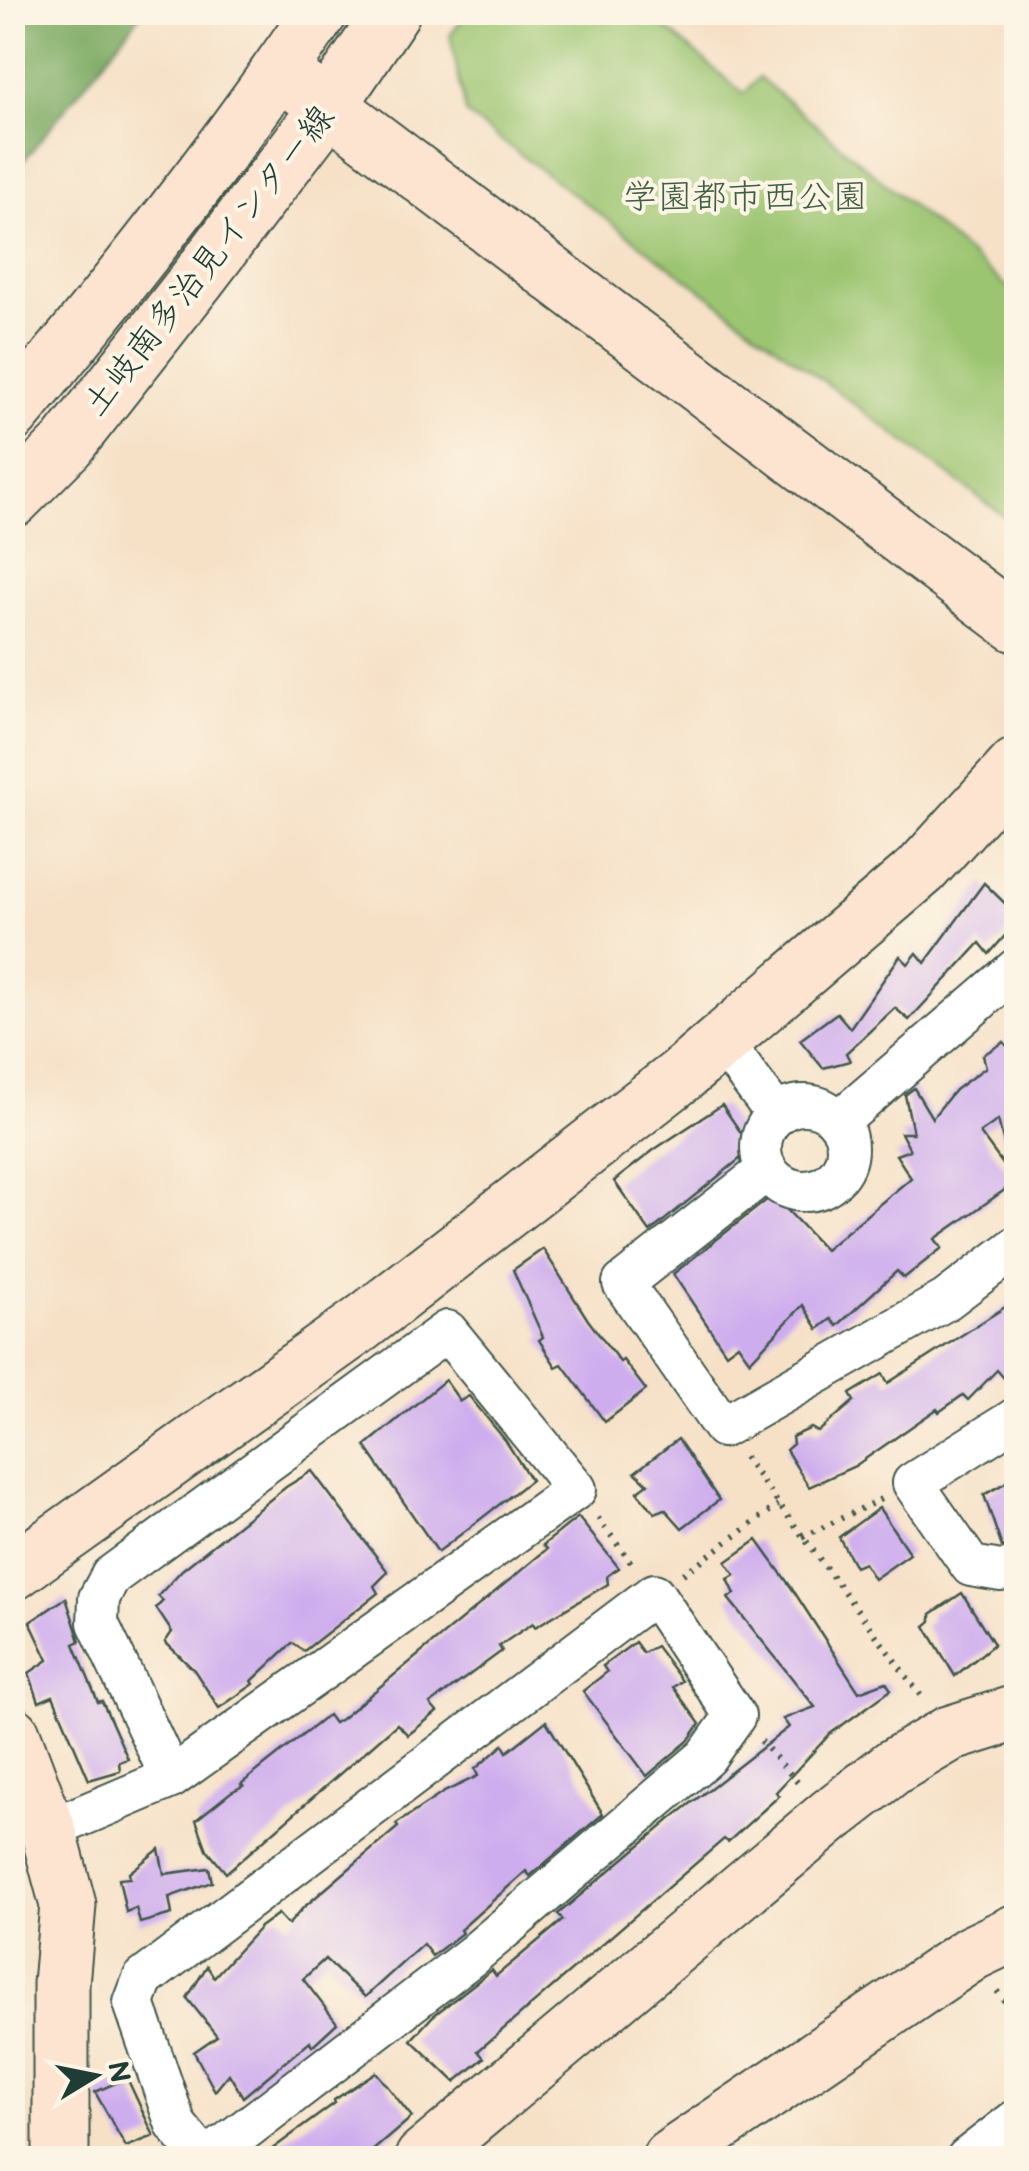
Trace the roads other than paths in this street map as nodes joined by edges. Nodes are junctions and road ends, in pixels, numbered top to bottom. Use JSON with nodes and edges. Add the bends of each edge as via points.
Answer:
{"nodes":[{"id":1,"x":320,"y":12,"type":"edge"},
{"id":2,"x":392,"y":12,"type":"edge"},
{"id":3,"x":279,"y":72,"type":"junction"},
{"id":4,"x":329,"y":106,"type":"junction"},
{"id":5,"x":12,"y":414,"type":"edge"},
{"id":6,"x":12,"y":500,"type":"edge"},
{"id":7,"x":1016,"y":624,"type":"edge"},
{"id":8,"x":1016,"y":766,"type":"edge"},
{"id":9,"x":1016,"y":970,"type":"edge"},
{"id":10,"x":722,"y":1042,"type":"junction"},
{"id":11,"x":777,"y":1115,"type":"junction"},
{"id":12,"x":838,"y":1122,"type":"junction"},
{"id":13,"x":767,"y":1170,"type":"junction"},
{"id":14,"x":1016,"y":1247,"type":"edge"},
{"id":15,"x":1016,"y":1418,"type":"edge"},
{"id":16,"x":1016,"y":1568,"type":"edge"},
{"id":17,"x":12,"y":1573,"type":"edge"},
{"id":18,"x":1016,"y":1713,"type":"edge"},
{"id":19,"x":12,"y":1734,"type":"edge"},
{"id":20,"x":170,"y":1778,"type":"junction"},
{"id":21,"x":48,"y":1830,"type":"junction"},
{"id":22,"x":1016,"y":1932,"type":"edge"},
{"id":23,"x":1016,"y":2120,"type":"edge"},
{"id":24,"x":678,"y":2156,"type":"edge"},
{"id":25,"x":61,"y":2158,"type":"edge"},
{"id":26,"x":206,"y":2158,"type":"edge"},
{"id":27,"x":423,"y":2158,"type":"edge"},
{"id":28,"x":967,"y":2158,"type":"edge"}],
"edges":[{"from":1,"to":3,"type":"street","name":"土岐南多治見インター線"},
{"from":2,"to":4,"type":"street","name":"土岐南多治見インター線"},
{"from":3,"to":4,"type":"street"},
{"from":3,"to":5,"type":"street","name":"土岐南多治見インター線"},
{"from":4,"to":6,"type":"street","name":"土岐南多治見インター線","via":[[67,446]]},
{"from":4,"to":7,"type":"street"},
{"from":8,"to":10,"type":"street","via":[[922,870]]},
{"from":9,"to":12,"type":"street"},
{"from":10,"to":11,"type":"street"},
{"from":10,"to":17,"type":"street","via":[[361,1324]]},
{"from":11,"to":12,"type":"street","via":[[802,1105]]},
{"from":11,"to":13,"type":"street","via":[[763,1135]]},
{"from":12,"to":13,"type":"street","via":[[847,1149],[828,1184],[788,1188]]},
{"from":13,"to":14,"type":"street","via":[[622,1284],[723,1427],[946,1300]]},
{"from":15,"to":16,"type":"street","via":[[913,1482],[971,1566]]},
{"from":18,"to":27,"type":"street","via":[[949,1734],[892,1767]]},
{"from":19,"to":21,"type":"street"},
{"from":20,"to":20,"type":"street","via":[[576,1489],[447,1331],[111,1576],[98,1598],[98,1623]]},
{"from":20,"to":21,"type":"street"},
{"from":21,"to":25,"type":"street","via":[[68,1905]]},
{"from":22,"to":24,"type":"street","via":[[972,1953]]},
{"from":23,"to":28,"type":"street"},
{"from":26,"to":26,"type":"street","via":[[176,2125],[134,2003],[143,1979],[654,1594],[735,1716],[706,1758],[488,1943]]}]}
